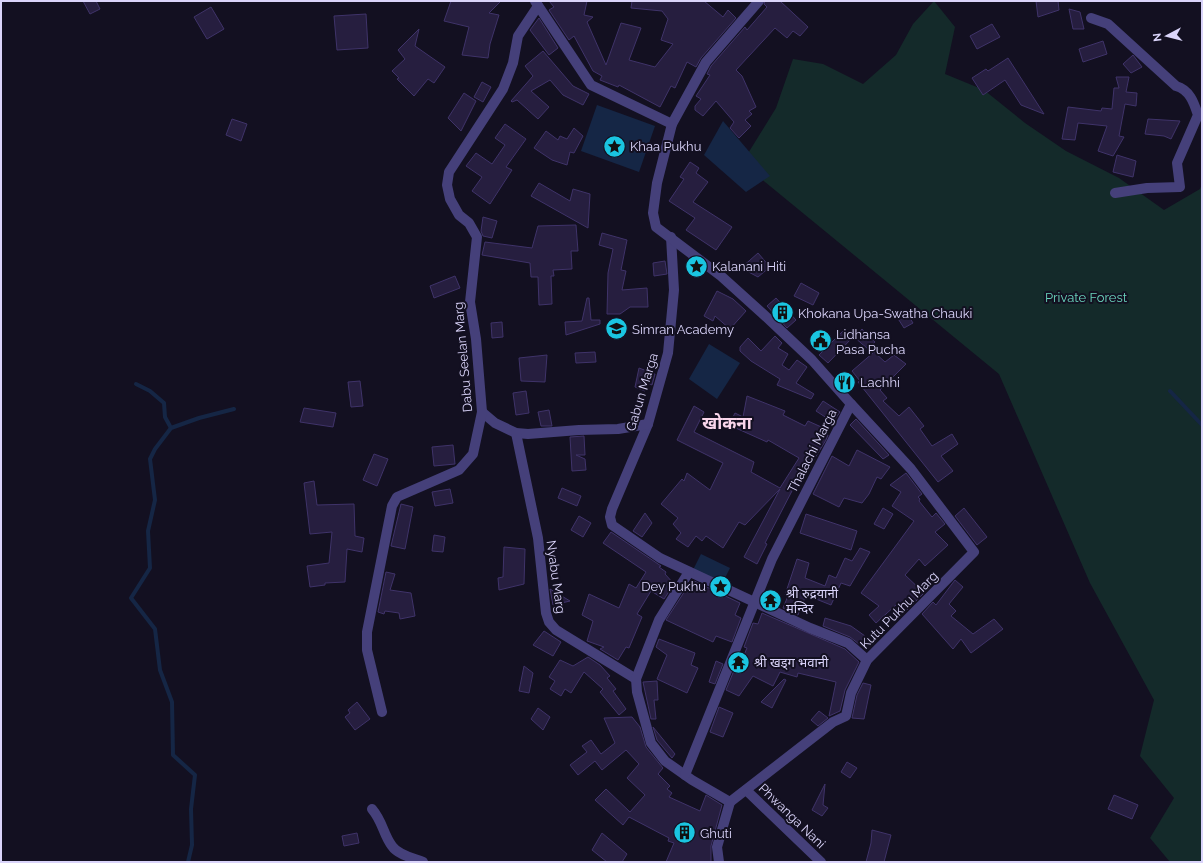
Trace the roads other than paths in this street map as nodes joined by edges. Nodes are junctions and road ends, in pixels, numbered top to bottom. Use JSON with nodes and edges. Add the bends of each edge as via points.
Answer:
{"nodes":[{"id":1,"x":759,"y":1,"type":"edge"},
{"id":2,"x":536,"y":3,"type":"edge"},
{"id":3,"x":1091,"y":18,"type":"dead end"},
{"id":4,"x":672,"y":124,"type":"junction"},
{"id":5,"x":1115,"y":193,"type":"dead end"},
{"id":6,"x":671,"y":237,"type":"junction"},
{"id":7,"x":851,"y":404,"type":"junction"},
{"id":8,"x":482,"y":412,"type":"junction"},
{"id":9,"x":648,"y":424,"type":"junction"},
{"id":10,"x":516,"y":433,"type":"junction"},
{"id":11,"x":689,"y":572,"type":"junction"},
{"id":12,"x":756,"y":603,"type":"junction"},
{"id":13,"x":867,"y":660,"type":"junction"},
{"id":14,"x":636,"y":679,"type":"junction"},
{"id":15,"x":382,"y":712,"type":"dead end"},
{"id":16,"x":685,"y":775,"type":"junction"},
{"id":17,"x":746,"y":790,"type":"junction"},
{"id":18,"x":730,"y":802,"type":"junction"},
{"id":19,"x":372,"y":809,"type":"dead end"},
{"id":20,"x":423,"y":862,"type":"edge"},
{"id":21,"x":719,"y":862,"type":"edge"},
{"id":22,"x":820,"y":862,"type":"edge"}],
"edges":[{"from":1,"to":4,"type":"street","name":"Thalachi Marga","via":[[706,62]]},
{"from":2,"to":4,"type":"street","via":[[590,85]]},
{"from":2,"to":8,"type":"street","name":"Dabu Seelan Marg","via":[[518,36],[503,89],[456,161],[447,186],[450,199],[459,216],[470,223],[477,237],[470,302]]},
{"from":3,"to":5,"type":"street","via":[[1108,24],[1176,86],[1183,88],[1192,99],[1198,115],[1177,163],[1180,187],[1147,188]]},
{"from":4,"to":6,"type":"street","name":"Thalachi Marga","via":[[656,183],[652,213],[656,227]]},
{"from":6,"to":7,"type":"street","name":"Thalachi Marga","via":[[721,276],[762,313],[812,360]]},
{"from":6,"to":9,"type":"street","name":"Gabun Marga","via":[[674,290],[668,353]]},
{"from":7,"to":12,"type":"street","name":"Thalachi Marga","via":[[772,559]]},
{"from":7,"to":13,"type":"street","name":"Kutu Pukhu Marg","via":[[911,469],[974,552]]},
{"from":8,"to":10,"type":"street","via":[[495,424]]},
{"from":8,"to":15,"type":"street","name":"Dabu Seelan Marg","via":[[473,454],[459,470],[397,497],[392,506],[367,632],[367,650]]},
{"from":9,"to":10,"type":"street","via":[[618,429]]},
{"from":9,"to":11,"type":"street","name":"Gabun Marga","via":[[612,509],[612,525],[660,558]]},
{"from":10,"to":14,"type":"street","name":"Nyabu Marg","via":[[538,538],[549,622],[556,630]]},
{"from":11,"to":12,"type":"street"},
{"from":11,"to":14,"type":"street","via":[[659,620]]},
{"from":12,"to":13,"type":"street","via":[[848,643]]},
{"from":12,"to":16,"type":"street","name":"Thalachi Marga"},
{"from":13,"to":17,"type":"street","name":"Kutu Pukhu Marg","via":[[851,693],[846,716],[833,722]]},
{"from":14,"to":16,"type":"street","via":[[651,743],[665,761]]},
{"from":16,"to":18,"type":"street"},
{"from":17,"to":18,"type":"street","name":"Kutu Pukhu Marg"},
{"from":17,"to":22,"type":"street","name":"Phwanga Nani"},
{"from":18,"to":21,"type":"street","via":[[717,848]]},
{"from":19,"to":20,"type":"street","via":[[380,818],[392,846],[400,853]]}]}
